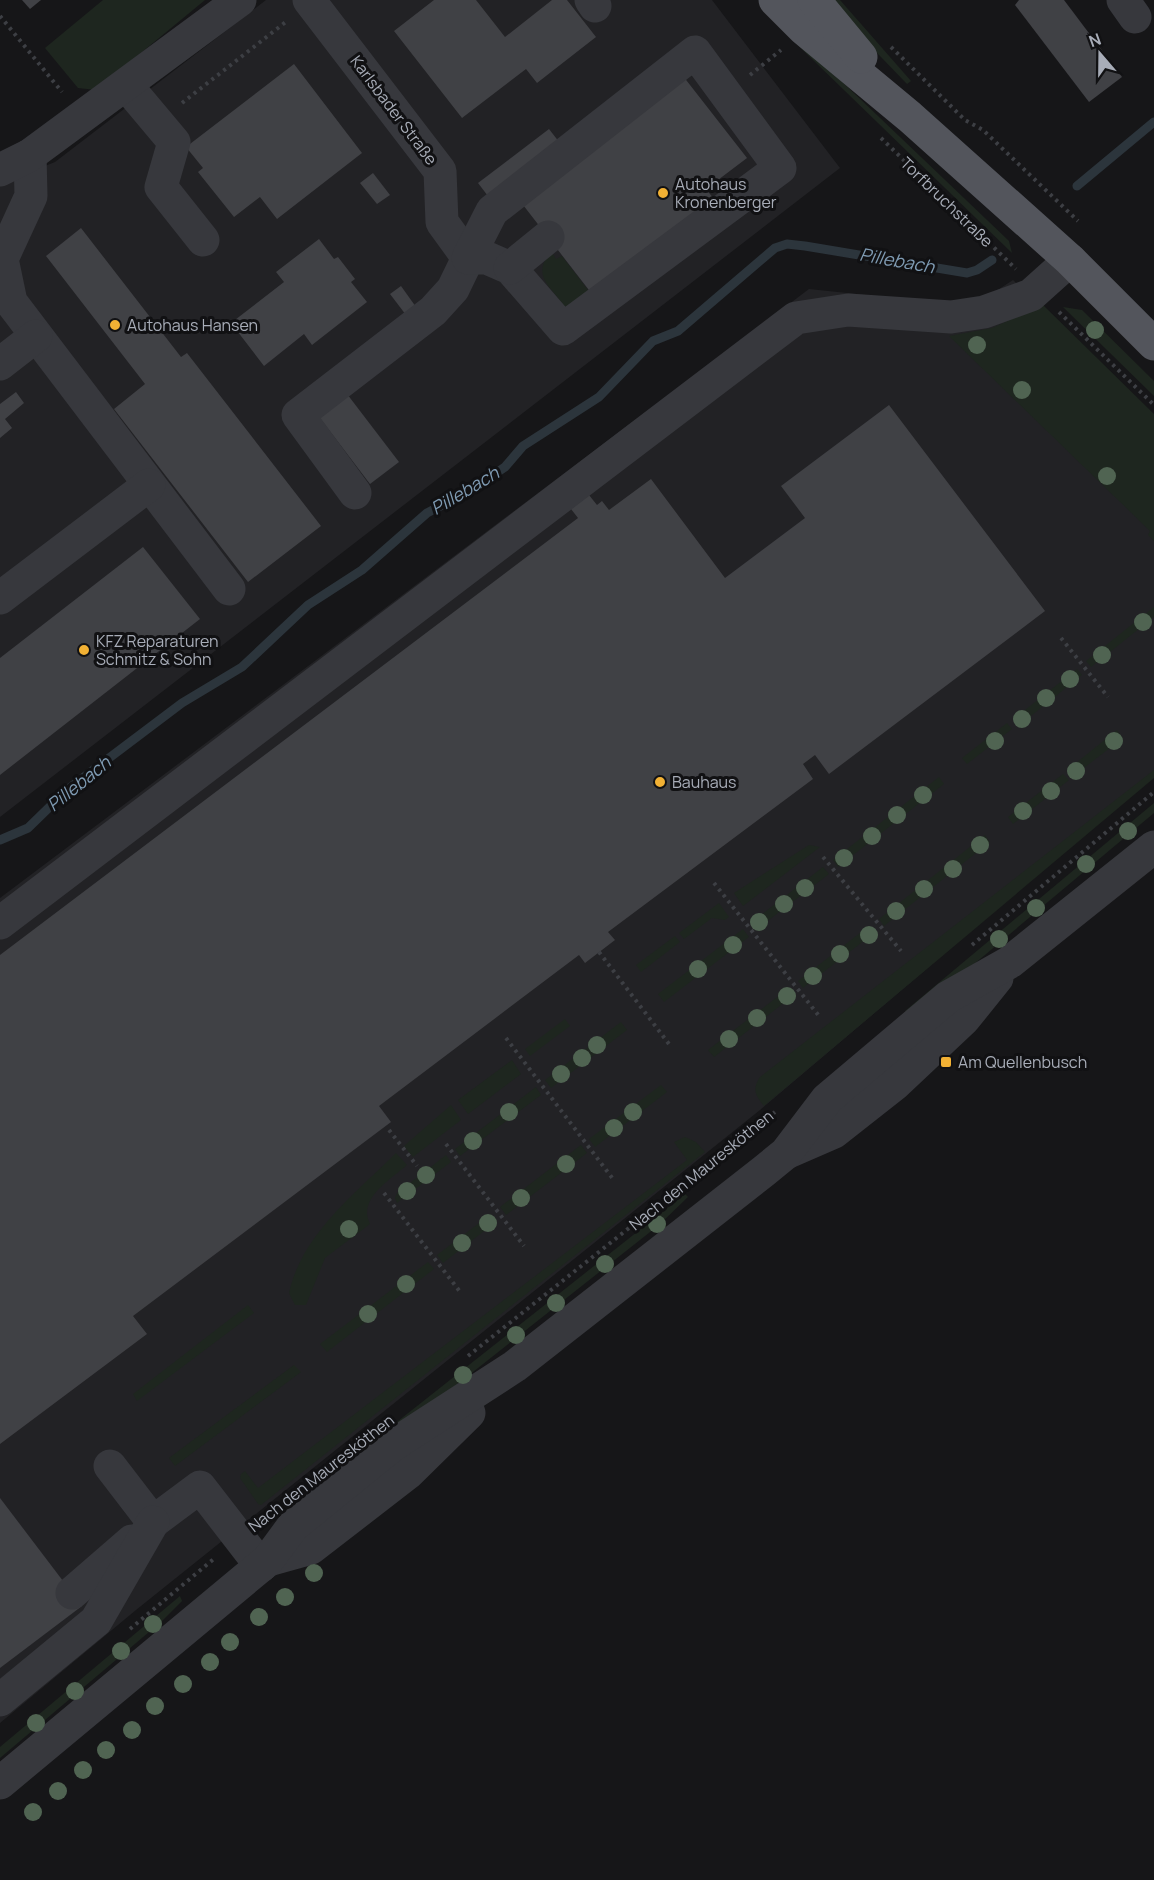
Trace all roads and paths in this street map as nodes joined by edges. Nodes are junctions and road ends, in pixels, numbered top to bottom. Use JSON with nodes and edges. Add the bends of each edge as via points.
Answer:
{"nodes":[{"id":1,"x":240,"y":0,"type":"edge"},
{"id":2,"x":775,"y":0,"type":"edge"},
{"id":3,"x":814,"y":0,"type":"edge"},
{"id":4,"x":310,"y":1,"type":"edge"},
{"id":5,"x":0,"y":16,"type":"edge"},
{"id":6,"x":884,"y":39,"type":"dead end"},
{"id":7,"x":779,"y":52,"type":"dead end"},
{"id":8,"x":754,"y":72,"type":"dead end"},
{"id":9,"x":127,"y":86,"type":"junction"},
{"id":10,"x":84,"y":117,"type":"junction"},
{"id":11,"x":910,"y":117,"type":"junction"},
{"id":12,"x":157,"y":122,"type":"junction"},
{"id":13,"x":878,"y":134,"type":"dead end"},
{"id":14,"x":30,"y":155,"type":"junction"},
{"id":15,"x":0,"y":170,"type":"edge"},
{"id":16,"x":1081,"y":224,"type":"dead end"},
{"id":17,"x":548,"y":237,"type":"dead end"},
{"id":18,"x":203,"y":240,"type":"dead end"},
{"id":19,"x":468,"y":258,"type":"junction"},
{"id":20,"x":1070,"y":260,"type":"junction"},
{"id":21,"x":510,"y":268,"type":"junction"},
{"id":22,"x":1037,"y":290,"type":"junction"},
{"id":23,"x":36,"y":336,"type":"junction"},
{"id":24,"x":1154,"y":344,"type":"edge"},
{"id":25,"x":0,"y":364,"type":"edge"},
{"id":26,"x":1154,"y":405,"type":"edge"},
{"id":27,"x":149,"y":484,"type":"junction"},
{"id":28,"x":355,"y":493,"type":"dead end"},
{"id":29,"x":229,"y":589,"type":"dead end"},
{"id":30,"x":0,"y":598,"type":"edge"},
{"id":31,"x":1061,"y":638,"type":"dead end"},
{"id":32,"x":1108,"y":697,"type":"dead end"},
{"id":33,"x":1154,"y":792,"type":"edge"},
{"id":34,"x":1154,"y":847,"type":"edge"},
{"id":35,"x":823,"y":857,"type":"dead end"},
{"id":36,"x":714,"y":883,"type":"dead end"},
{"id":37,"x":0,"y":923,"type":"edge"},
{"id":38,"x":901,"y":951,"type":"dead end"},
{"id":39,"x":965,"y":951,"type":"dead end"},
{"id":40,"x":599,"y":952,"type":"dead end"},
{"id":41,"x":819,"y":1016,"type":"dead end"},
{"id":42,"x":506,"y":1038,"type":"dead end"},
{"id":43,"x":669,"y":1044,"type":"dead end"},
{"id":44,"x":776,"y":1111,"type":"dead end"},
{"id":45,"x":389,"y":1130,"type":"dead end"},
{"id":46,"x":446,"y":1144,"type":"dead end"},
{"id":47,"x":417,"y":1166,"type":"dead end"},
{"id":48,"x":613,"y":1179,"type":"dead end"},
{"id":49,"x":384,"y":1194,"type":"dead end"},
{"id":50,"x":524,"y":1246,"type":"dead end"},
{"id":51,"x":461,"y":1293,"type":"dead end"},
{"id":52,"x":462,"y":1361,"type":"dead end"},
{"id":53,"x":110,"y":1466,"type":"dead end"},
{"id":54,"x":153,"y":1522,"type":"junction"},
{"id":55,"x":264,"y":1563,"type":"junction"},
{"id":56,"x":72,"y":1593,"type":"dead end"},
{"id":57,"x":0,"y":1700,"type":"edge"},
{"id":58,"x":0,"y":1783,"type":"edge"}],
"edges":[{"from":1,"to":9,"type":"street"},
{"from":2,"to":11,"type":"main road"},
{"from":3,"to":11,"type":"main road"},
{"from":4,"to":12,"type":"path"},
{"from":4,"to":19,"type":"street","name":"Karlsbader Straße","via":[[440,171],[442,222]]},
{"from":5,"to":10,"type":"path"},
{"from":6,"to":16,"type":"path","via":[[965,120],[983,130]]},
{"from":7,"to":8,"type":"path"},
{"from":9,"to":10,"type":"street"},
{"from":9,"to":12,"type":"street"},
{"from":10,"to":14,"type":"street"},
{"from":11,"to":20,"type":"main road"},
{"from":12,"to":18,"type":"street","via":[[174,141],[161,187]]},
{"from":13,"to":22,"type":"path","name":"Torfbruchstraße"},
{"from":14,"to":15,"type":"street"},
{"from":14,"to":23,"type":"street","via":[[31,196],[2,259],[11,302]]},
{"from":17,"to":21,"type":"street"},
{"from":19,"to":21,"type":"street","via":[[487,258]]},
{"from":19,"to":21,"type":"street","via":[[492,211],[694,52],[780,168],[723,223],[563,329]]},
{"from":19,"to":28,"type":"street","via":[[453,289],[433,310],[298,415]]},
{"from":20,"to":22,"type":"street"},
{"from":20,"to":24,"type":"main road"},
{"from":22,"to":26,"type":"path","name":"Torfbruchstraße"},
{"from":22,"to":37,"type":"street","via":[[984,312],[951,317],[848,310],[796,318]]},
{"from":23,"to":25,"type":"street"},
{"from":23,"to":27,"type":"street"},
{"from":27,"to":29,"type":"street"},
{"from":27,"to":30,"type":"street"},
{"from":31,"to":32,"type":"path"},
{"from":33,"to":39,"type":"path"},
{"from":34,"to":55,"type":"street","name":"Nach den Mauresköthen","via":[[1010,962],[948,997],[827,1099],[786,1153],[515,1366],[393,1445],[293,1526]]},
{"from":35,"to":38,"type":"path"},
{"from":36,"to":41,"type":"path"},
{"from":40,"to":43,"type":"path"},
{"from":42,"to":48,"type":"path"},
{"from":44,"to":52,"type":"path","name":"Nach den Mauresköthen"},
{"from":45,"to":47,"type":"path"},
{"from":46,"to":50,"type":"path"},
{"from":49,"to":51,"type":"path"},
{"from":53,"to":54,"type":"street"},
{"from":54,"to":55,"type":"street","via":[[200,1487]]},
{"from":54,"to":56,"type":"street"},
{"from":54,"to":57,"type":"street","via":[[96,1621]]},
{"from":55,"to":58,"type":"street","name":"Nach den Mauresköthen"}]}
